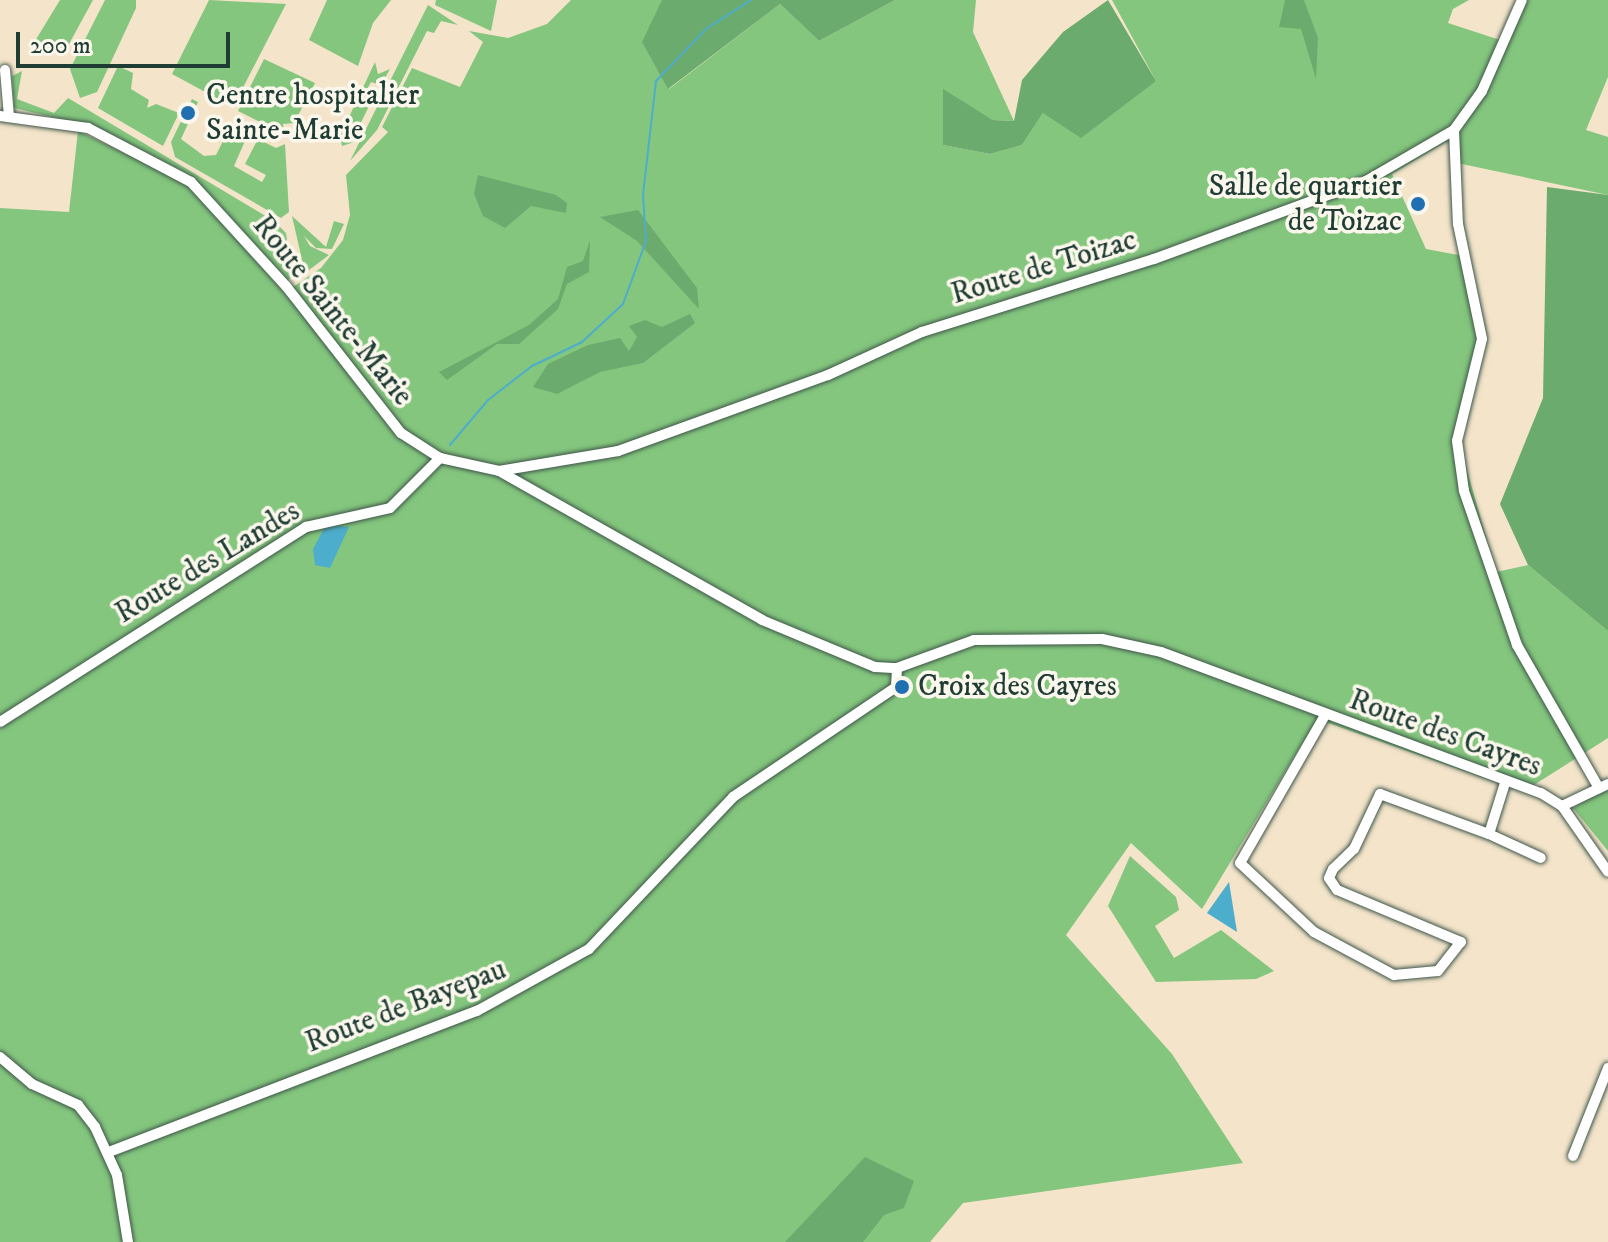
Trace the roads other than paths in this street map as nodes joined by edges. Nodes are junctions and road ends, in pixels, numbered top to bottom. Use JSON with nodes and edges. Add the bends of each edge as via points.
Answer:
{"nodes":[{"id":1,"x":1522,"y":0,"type":"edge"},
{"id":2,"x":0,"y":88,"type":"edge"},
{"id":3,"x":5,"y":116,"type":"edge"},
{"id":4,"x":1454,"y":130,"type":"junction"},
{"id":5,"x":440,"y":458,"type":"junction"},
{"id":6,"x":499,"y":471,"type":"junction"},
{"id":7,"x":897,"y":668,"type":"junction"},
{"id":8,"x":1324,"y":717,"type":"junction"},
{"id":9,"x":0,"y":722,"type":"edge"},
{"id":10,"x":1505,"y":783,"type":"junction"},
{"id":11,"x":1604,"y":786,"type":"edge"},
{"id":12,"x":1562,"y":806,"type":"junction"},
{"id":13,"x":1489,"y":834,"type":"junction"},
{"id":14,"x":1541,"y":858,"type":"dead end"},
{"id":15,"x":1608,"y":872,"type":"edge"},
{"id":16,"x":0,"y":1057,"type":"edge"},
{"id":17,"x":1608,"y":1068,"type":"edge"},
{"id":18,"x":109,"y":1152,"type":"junction"},
{"id":19,"x":1573,"y":1156,"type":"dead end"},
{"id":20,"x":128,"y":1242,"type":"edge"}],
"edges":[{"from":1,"to":4,"type":"street","name":"Route de Toizac","via":[[1482,91]]},
{"from":2,"to":3,"type":"street","via":[[5,70]]},
{"from":3,"to":5,"type":"street","name":"Route Sainte-Marie","via":[[88,128],[191,182],[324,332],[385,420]]},
{"from":4,"to":6,"type":"street","name":"Route de Toizac","via":[[1309,207],[922,332],[828,375],[618,451]]},
{"from":4,"to":11,"type":"street","via":[[1458,224],[1482,339],[1457,441],[1464,491],[1526,664]]},
{"from":5,"to":6,"type":"street","name":"Route Sainte-Marie"},
{"from":5,"to":9,"type":"street","name":"Route des Landes","via":[[390,508],[306,527]]},
{"from":6,"to":7,"type":"street","name":"Route Sainte-Marie","via":[[798,636],[875,667]]},
{"from":7,"to":8,"type":"street","name":"Route des Cayres","via":[[974,640],[1102,639],[1161,652]]},
{"from":7,"to":18,"type":"street","name":"Route de Bayepau","via":[[896,687],[733,797],[589,949],[477,1011]]},
{"from":8,"to":10,"type":"street","name":"Route des Cayres"},
{"from":8,"to":13,"type":"street","via":[[1240,863],[1314,932],[1394,975],[1438,971],[1461,942],[1454,935],[1337,890],[1329,878],[1354,849],[1380,794]]},
{"from":10,"to":12,"type":"street","name":"Route des Cayres"},
{"from":10,"to":13,"type":"street"},
{"from":11,"to":12,"type":"street"},
{"from":12,"to":15,"type":"street","name":"Route des Cayres"},
{"from":13,"to":14,"type":"street"},
{"from":16,"to":18,"type":"street","via":[[32,1084],[78,1105]]},
{"from":17,"to":19,"type":"street"},
{"from":18,"to":20,"type":"street"}]}
